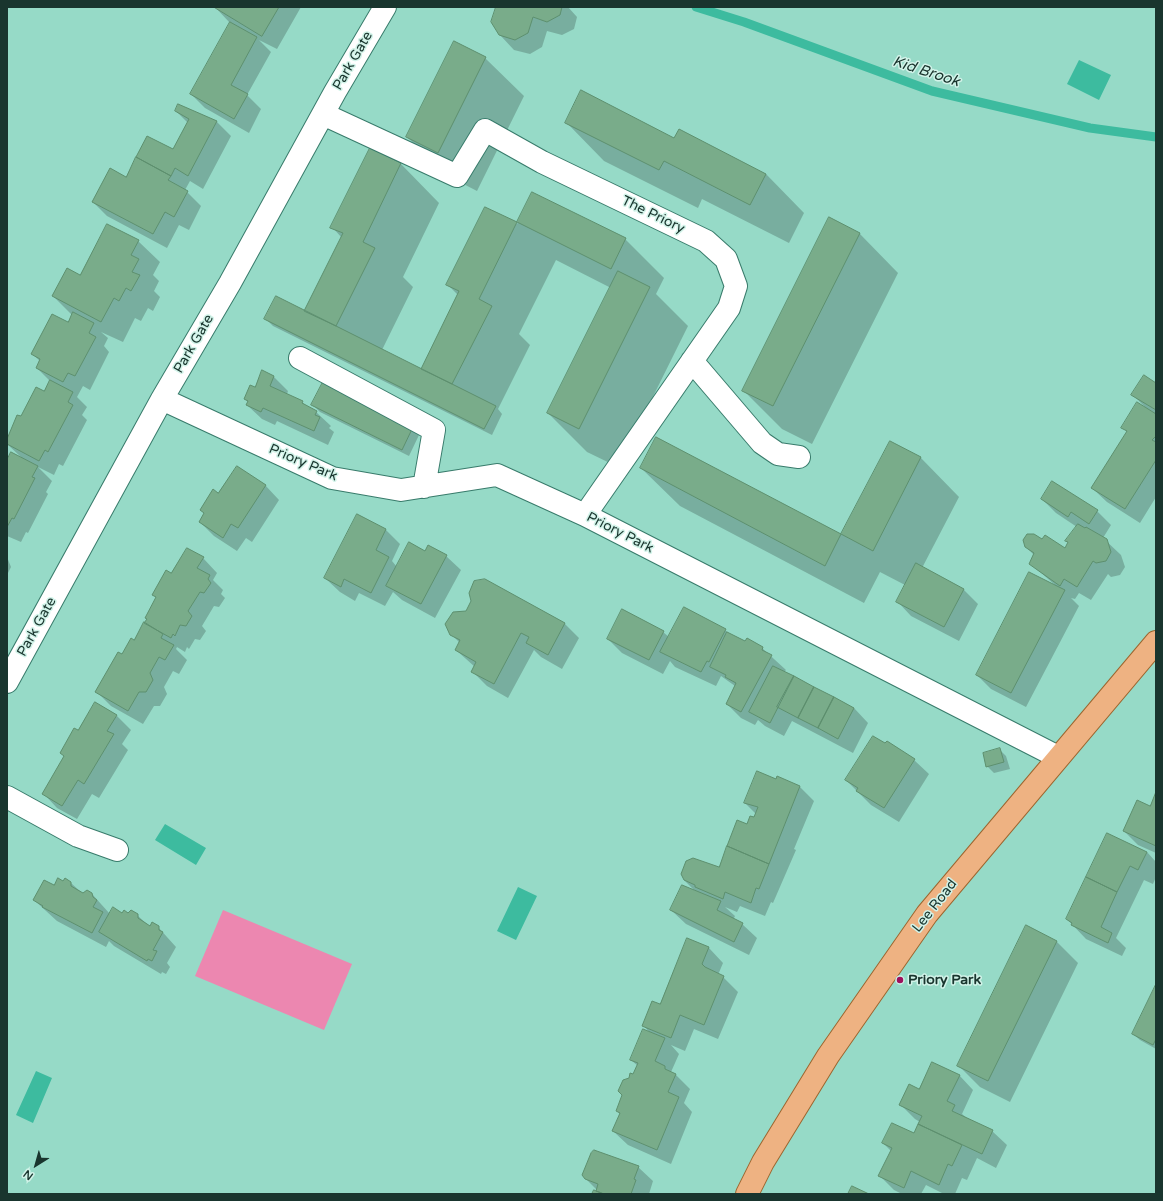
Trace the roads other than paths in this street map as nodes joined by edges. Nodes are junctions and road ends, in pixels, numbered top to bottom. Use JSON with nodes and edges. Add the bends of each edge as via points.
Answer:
{"nodes":[{"id":1,"x":385,"y":7,"type":"edge"},
{"id":2,"x":323,"y":114,"type":"junction"},
{"id":3,"x":300,"y":358,"type":"dead end"},
{"id":4,"x":692,"y":361,"type":"junction"},
{"id":5,"x":162,"y":399,"type":"junction"},
{"id":6,"x":799,"y":457,"type":"dead end"},
{"id":7,"x":424,"y":487,"type":"junction"},
{"id":8,"x":585,"y":515,"type":"junction"},
{"id":9,"x":1156,"y":642,"type":"edge"},
{"id":10,"x":7,"y":682,"type":"edge"},
{"id":11,"x":1058,"y":757,"type":"junction"},
{"id":12,"x":7,"y":797,"type":"edge"},
{"id":13,"x":117,"y":850,"type":"dead end"},
{"id":14,"x":747,"y":1194,"type":"edge"}],
"edges":[{"from":1,"to":2,"type":"street","name":"Park Gate"},
{"from":2,"to":4,"type":"street","name":"The Priory","via":[[457,176],[485,130],[542,162],[706,241],[726,259],[736,286],[729,308]]},
{"from":2,"to":5,"type":"street","name":"Park Gate","via":[[230,283]]},
{"from":3,"to":7,"type":"street","via":[[434,430]]},
{"from":4,"to":6,"type":"street","via":[[762,443],[778,454]]},
{"from":4,"to":8,"type":"street","name":"The Priory"},
{"from":5,"to":7,"type":"street","name":"Priory Park","via":[[332,478],[401,490]]},
{"from":5,"to":10,"type":"street","name":"Park Gate"},
{"from":7,"to":8,"type":"street","name":"Priory Park","via":[[497,475]]},
{"from":8,"to":11,"type":"street","name":"Priory Park"},
{"from":9,"to":11,"type":"main road","name":"Lee Road"},
{"from":11,"to":14,"type":"main road","name":"Lee Road","via":[[927,914],[828,1056],[763,1162]]},
{"from":12,"to":13,"type":"street","via":[[78,836]]}]}
